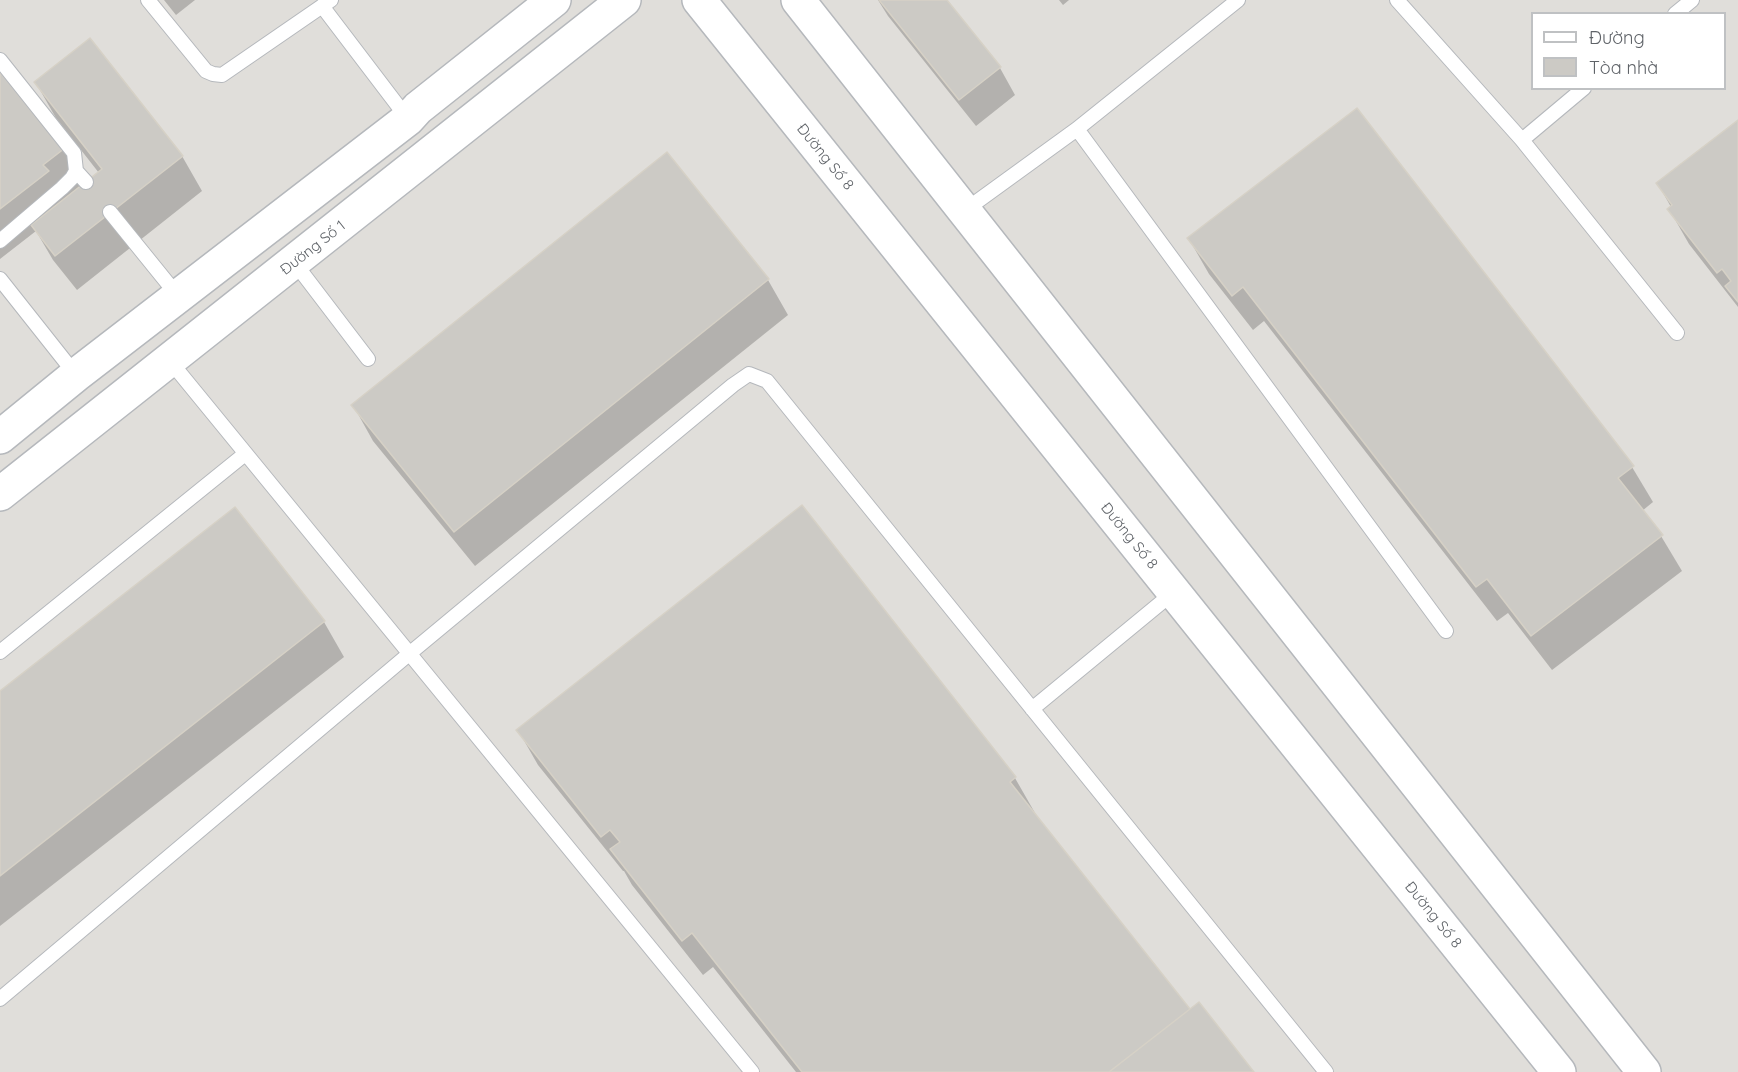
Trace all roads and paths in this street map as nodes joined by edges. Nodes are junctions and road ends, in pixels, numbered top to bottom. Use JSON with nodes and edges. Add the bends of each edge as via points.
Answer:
{"nodes":[{"id":1,"x":148,"y":0,"type":"edge"},
{"id":2,"x":554,"y":0,"type":"edge"},
{"id":3,"x":624,"y":0,"type":"edge"},
{"id":4,"x":699,"y":0,"type":"edge"},
{"id":5,"x":798,"y":0,"type":"edge"},
{"id":6,"x":1238,"y":0,"type":"edge"},
{"id":7,"x":1397,"y":0,"type":"edge"},
{"id":8,"x":1692,"y":0,"type":"edge"},
{"id":9,"x":326,"y":3,"type":"edge"},
{"id":10,"x":1677,"y":12,"type":"edge"},
{"id":11,"x":0,"y":60,"type":"edge"},
{"id":12,"x":1582,"y":90,"type":"edge"},
{"id":13,"x":408,"y":119,"type":"junction"},
{"id":14,"x":1077,"y":129,"type":"junction"},
{"id":15,"x":1522,"y":140,"type":"junction"},
{"id":16,"x":76,"y":171,"type":"junction"},
{"id":17,"x":86,"y":182,"type":"dead end"},
{"id":18,"x":964,"y":211,"type":"junction"},
{"id":19,"x":110,"y":212,"type":"dead end"},
{"id":20,"x":0,"y":241,"type":"edge"},
{"id":21,"x":294,"y":262,"type":"junction"},
{"id":22,"x":0,"y":279,"type":"edge"},
{"id":23,"x":178,"y":296,"type":"junction"},
{"id":24,"x":1677,"y":333,"type":"dead end"},
{"id":25,"x":368,"y":359,"type":"dead end"},
{"id":26,"x":170,"y":361,"type":"junction"},
{"id":27,"x":76,"y":375,"type":"junction"},
{"id":28,"x":0,"y":437,"type":"edge"},
{"id":29,"x":245,"y":454,"type":"junction"},
{"id":30,"x":0,"y":494,"type":"edge"},
{"id":31,"x":1174,"y":591,"type":"junction"},
{"id":32,"x":1446,"y":631,"type":"dead end"},
{"id":33,"x":0,"y":652,"type":"edge"},
{"id":34,"x":409,"y":654,"type":"junction"},
{"id":35,"x":1032,"y":709,"type":"junction"},
{"id":36,"x":0,"y":999,"type":"edge"},
{"id":37,"x":752,"y":1072,"type":"edge"},
{"id":38,"x":1326,"y":1072,"type":"edge"},
{"id":39,"x":1559,"y":1072,"type":"edge"},
{"id":40,"x":1644,"y":1072,"type":"edge"}],
"edges":[{"from":1,"to":9,"type":"lane","via":[[206,71],[222,75]]},
{"from":2,"to":13,"type":"street"},
{"from":3,"to":21,"type":"street","name":"Đường Số 1"},
{"from":4,"to":31,"type":"street","name":"Đường Số 8"},
{"from":5,"to":18,"type":"street"},
{"from":6,"to":14,"type":"lane"},
{"from":7,"to":15,"type":"lane"},
{"from":8,"to":10,"type":"lane"},
{"from":9,"to":13,"type":"lane"},
{"from":11,"to":16,"type":"lane","via":[[74,153]]},
{"from":12,"to":15,"type":"lane"},
{"from":13,"to":23,"type":"street"},
{"from":14,"to":18,"type":"lane"},
{"from":14,"to":32,"type":"lane"},
{"from":15,"to":24,"type":"lane"},
{"from":16,"to":17,"type":"lane"},
{"from":16,"to":20,"type":"lane","via":[[62,188]]},
{"from":18,"to":40,"type":"street"},
{"from":19,"to":23,"type":"lane"},
{"from":21,"to":25,"type":"lane"},
{"from":21,"to":26,"type":"street","name":"Đường Số 1"},
{"from":22,"to":27,"type":"lane"},
{"from":23,"to":27,"type":"street"},
{"from":26,"to":29,"type":"lane"},
{"from":26,"to":30,"type":"street","name":"Đường Số 1"},
{"from":27,"to":28,"type":"street"},
{"from":29,"to":33,"type":"lane"},
{"from":29,"to":34,"type":"lane"},
{"from":31,"to":35,"type":"lane"},
{"from":31,"to":39,"type":"street","name":"Đường Số 8"},
{"from":34,"to":35,"type":"lane","via":[[749,374],[767,381]]},
{"from":34,"to":36,"type":"lane"},
{"from":34,"to":37,"type":"lane"},
{"from":35,"to":38,"type":"lane"}]}
